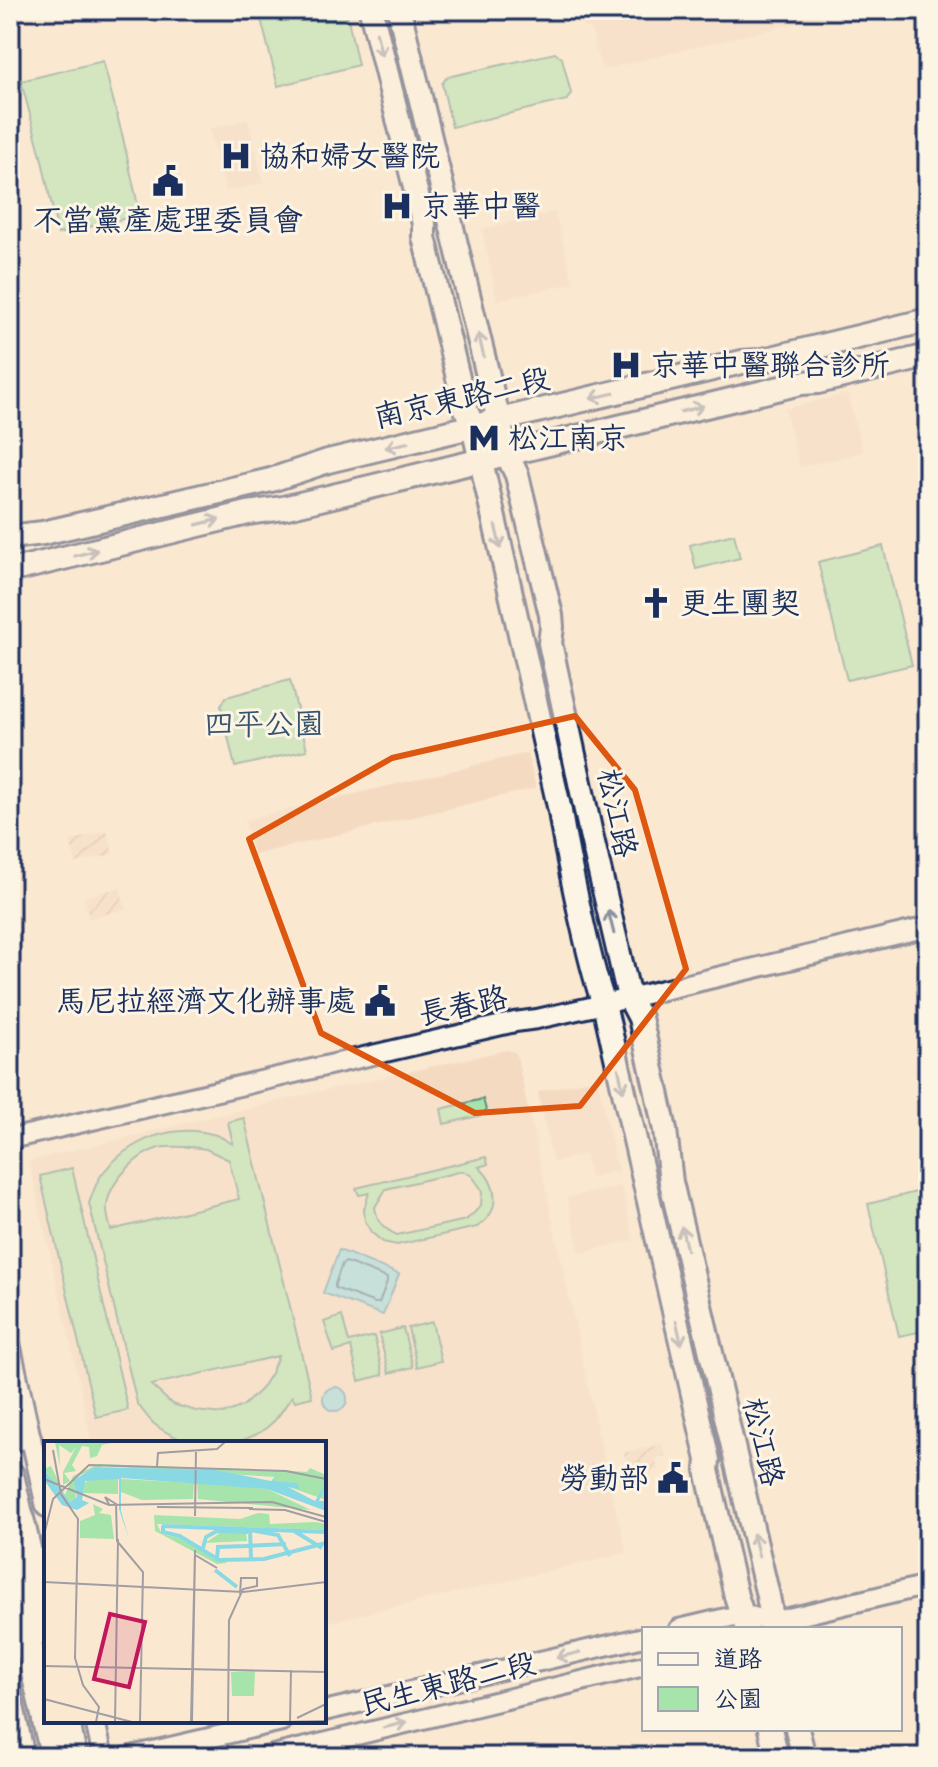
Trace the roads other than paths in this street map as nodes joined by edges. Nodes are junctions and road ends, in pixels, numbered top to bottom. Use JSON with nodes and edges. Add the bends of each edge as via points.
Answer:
{"nodes":[{"id":1,"x":371,"y":10,"type":"edge"},
{"id":2,"x":399,"y":10,"type":"edge"},
{"id":3,"x":928,"y":320,"type":"edge"},
{"id":4,"x":928,"y":356,"type":"edge"},
{"id":5,"x":499,"y":421,"type":"junction"},
{"id":6,"x":473,"y":427,"type":"junction"},
{"id":7,"x":507,"y":454,"type":"junction"},
{"id":8,"x":481,"y":461,"type":"junction"},
{"id":9,"x":10,"y":537,"type":"edge"},
{"id":10,"x":10,"y":571,"type":"edge"},
{"id":11,"x":928,"y":927,"type":"edge"},
{"id":12,"x":629,"y":997,"type":"junction"},
{"id":13,"x":604,"y":1004,"type":"junction"},
{"id":14,"x":10,"y":1139,"type":"edge"},
{"id":15,"x":10,"y":1343,"type":"edge"},
{"id":16,"x":31,"y":1438,"type":"junction"},
{"id":17,"x":10,"y":1442,"type":"edge"},
{"id":18,"x":10,"y":1475,"type":"edge"},
{"id":19,"x":44,"y":1498,"type":"edge"},
{"id":20,"x":10,"y":1566,"type":"edge"},
{"id":21,"x":928,"y":1585,"type":"edge"},
{"id":22,"x":745,"y":1621,"type":"edge"},
{"id":23,"x":44,"y":1622,"type":"edge"},
{"id":24,"x":696,"y":1627,"type":"edge"},
{"id":25,"x":770,"y":1627,"type":"edge"},
{"id":26,"x":642,"y":1637,"type":"edge"},
{"id":27,"x":642,"y":1666,"type":"edge"},
{"id":28,"x":10,"y":1687,"type":"edge"},
{"id":29,"x":44,"y":1711,"type":"edge"},
{"id":30,"x":326,"y":1711,"type":"edge"},
{"id":31,"x":47,"y":1723,"type":"edge"},
{"id":32,"x":66,"y":1723,"type":"edge"},
{"id":33,"x":95,"y":1723,"type":"edge"},
{"id":34,"x":273,"y":1723,"type":"edge"},
{"id":35,"x":770,"y":1731,"type":"edge"},
{"id":36,"x":798,"y":1731,"type":"edge"},
{"id":37,"x":25,"y":1757,"type":"edge"},
{"id":38,"x":55,"y":1757,"type":"edge"},
{"id":39,"x":73,"y":1757,"type":"edge"},
{"id":40,"x":103,"y":1757,"type":"edge"},
{"id":41,"x":127,"y":1757,"type":"edge"},
{"id":42,"x":265,"y":1757,"type":"edge"},
{"id":43,"x":777,"y":1757,"type":"edge"},
{"id":44,"x":804,"y":1757,"type":"edge"}],
"edges":[{"from":1,"to":6,"type":"main road","name":"松江路","one_way":true},
{"from":5,"to":2,"type":"main road","name":"松江路","one_way":true},
{"from":3,"to":5,"type":"main road","name":"南京東路二段","one_way":true},
{"from":7,"to":4,"type":"main road","one_way":true},
{"from":5,"to":6,"type":"main road","name":"南京東路二段"},
{"from":5,"to":7,"type":"main road","name":"松江路"},
{"from":6,"to":8,"type":"main road","name":"松江路"},
{"from":6,"to":9,"type":"main road","name":"南京東路二段","one_way":true,"via":[[271,480]]},
{"from":7,"to":8,"type":"main road"},
{"from":12,"to":7,"type":"main road","name":"松江路","one_way":true,"via":[[550,643],[551,615],[517,475]]},
{"from":10,"to":8,"type":"main road","one_way":true},
{"from":8,"to":13,"type":"main road","name":"松江路","one_way":true},
{"from":11,"to":12,"type":"street","name":"長春路"},
{"from":12,"to":13,"type":"street","name":"長春路"},
{"from":25,"to":12,"type":"main road","name":"松江路","one_way":true,"via":[[671,1182],[646,1043]]},
{"from":13,"to":14,"type":"street","name":"長春路"},
{"from":13,"to":22,"type":"main road","name":"松江路","one_way":true},
{"from":15,"to":16,"type":"street"},
{"from":16,"to":17,"type":"street"},
{"from":16,"to":19,"type":"street"},
{"from":18,"to":23,"type":"highway"},
{"from":20,"to":29,"type":"highway"},
{"from":21,"to":25,"type":"street"},
{"from":22,"to":24,"type":"street"},
{"from":22,"to":25,"type":"street"},
{"from":26,"to":30,"type":"street","name":"民生東路二段","one_way":true},
{"from":42,"to":27,"type":"street","name":"民生東路二段","one_way":true},
{"from":28,"to":37,"type":"street"},
{"from":31,"to":38,"type":"highway"},
{"from":32,"to":39,"type":"highway"},
{"from":33,"to":40,"type":"street"},
{"from":34,"to":41,"type":"street"},
{"from":35,"to":43,"type":"main road"},
{"from":36,"to":44,"type":"main road"}]}
